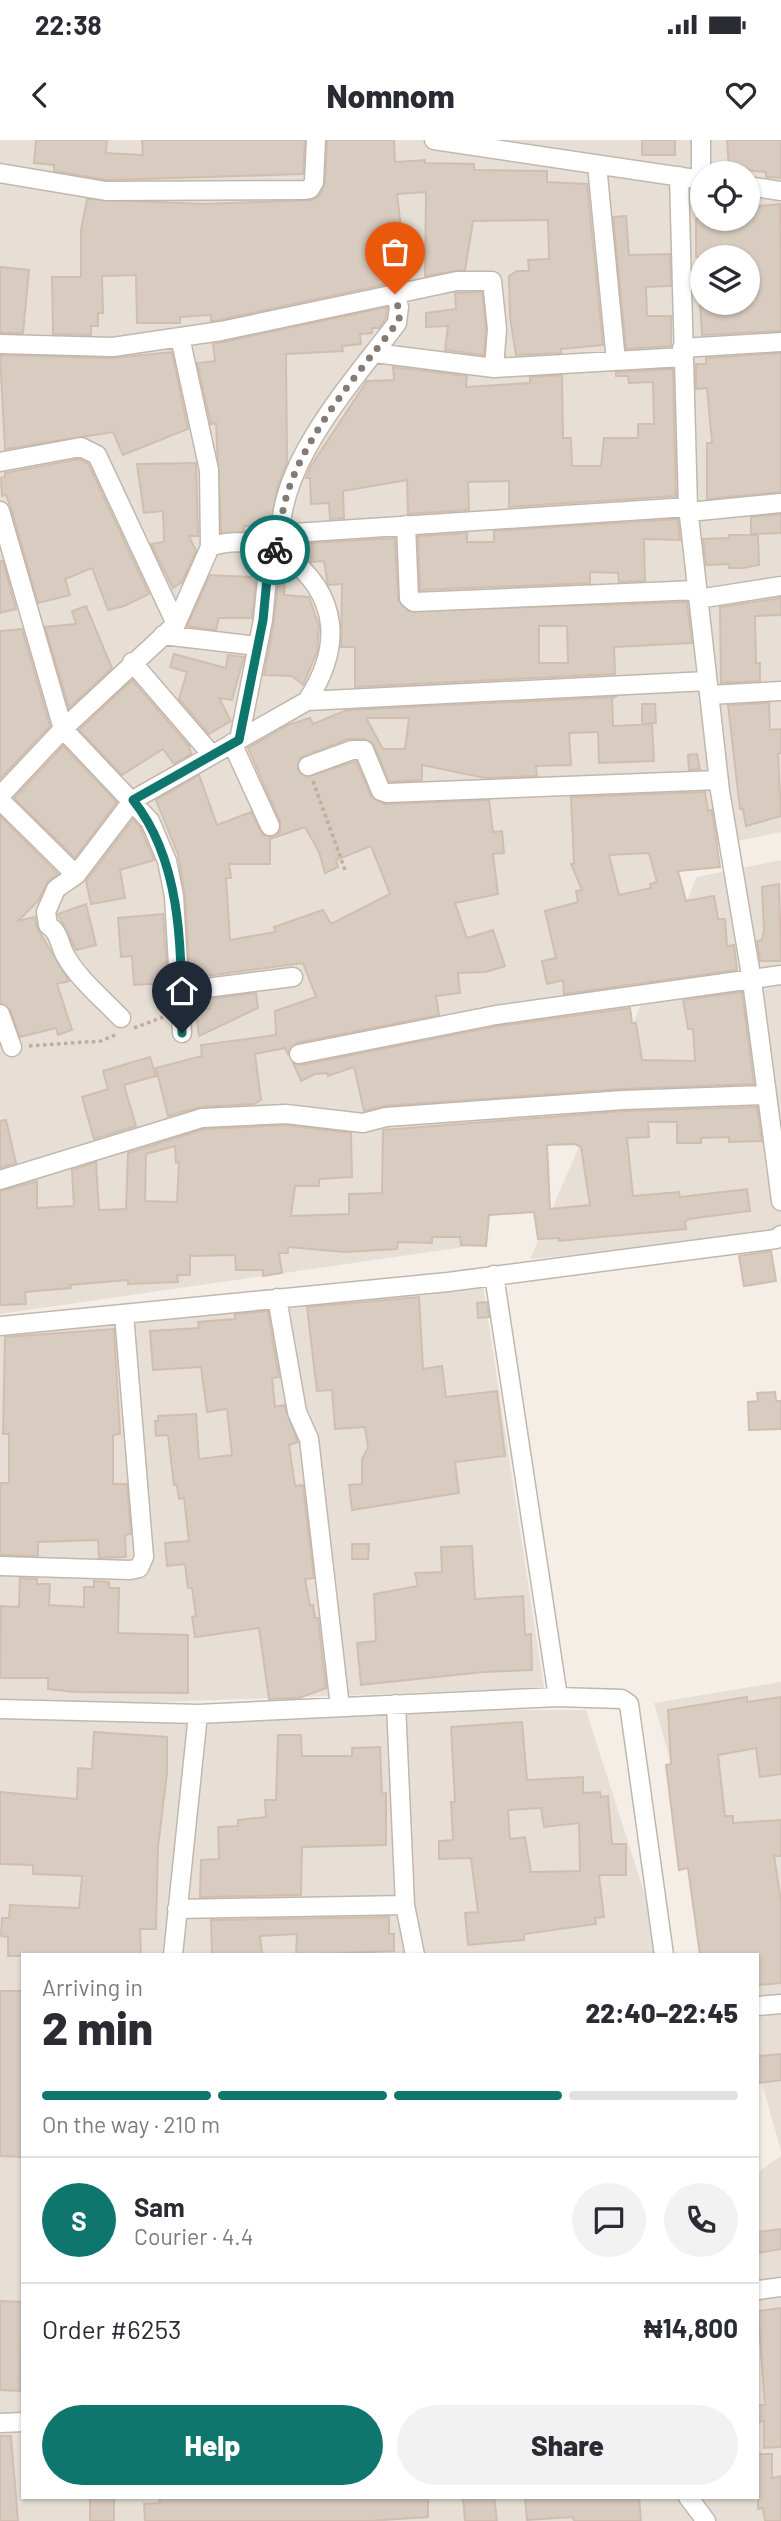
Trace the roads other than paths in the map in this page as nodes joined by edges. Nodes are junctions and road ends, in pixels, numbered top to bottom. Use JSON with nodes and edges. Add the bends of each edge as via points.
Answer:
{"nodes":[{"id":1,"x":316,"y":140,"type":"edge"},
{"id":2,"x":701,"y":140,"type":"edge"},
{"id":3,"x":441,"y":141,"type":"edge"},
{"id":4,"x":701,"y":161,"type":"edge"},
{"id":5,"x":597,"y":165,"type":"junction"},
{"id":6,"x":0,"y":173,"type":"edge"},
{"id":7,"x":679,"y":176,"type":"junction"},
{"id":8,"x":690,"y":178,"type":"edge"},
{"id":9,"x":760,"y":188,"type":"edge"},
{"id":10,"x":781,"y":191,"type":"edge"},
{"id":11,"x":395,"y":294,"type":"junction"},
{"id":12,"x":180,"y":337,"type":"junction"},
{"id":13,"x":781,"y":342,"type":"edge"},
{"id":14,"x":0,"y":345,"type":"edge"},
{"id":15,"x":682,"y":352,"type":"junction"},
{"id":16,"x":375,"y":353,"type":"junction"},
{"id":17,"x":616,"y":361,"type":"junction"},
{"id":18,"x":494,"y":368,"type":"junction"},
{"id":19,"x":0,"y":462,"type":"edge"},
{"id":20,"x":781,"y":503,"type":"edge"},
{"id":21,"x":688,"y":509,"type":"junction"},
{"id":22,"x":0,"y":512,"type":"edge"},
{"id":23,"x":406,"y":525,"type":"junction"},
{"id":24,"x":277,"y":545,"type":"junction"},
{"id":25,"x":210,"y":547,"type":"junction"},
{"id":26,"x":781,"y":586,"type":"edge"},
{"id":27,"x":697,"y":595,"type":"junction"},
{"id":28,"x":169,"y":629,"type":"junction"},
{"id":29,"x":257,"y":646,"type":"junction"},
{"id":30,"x":132,"y":662,"type":"junction"},
{"id":31,"x":708,"y":688,"type":"junction"},
{"id":32,"x":781,"y":691,"type":"edge"},
{"id":33,"x":307,"y":701,"type":"junction"},
{"id":34,"x":63,"y":729,"type":"junction"},
{"id":35,"x":235,"y":742,"type":"junction"},
{"id":36,"x":212,"y":755,"type":"junction"},
{"id":37,"x":307,"y":766,"type":"road end"},
{"id":38,"x":719,"y":780,"type":"junction"},
{"id":39,"x":0,"y":798,"type":"edge"},
{"id":40,"x":133,"y":800,"type":"junction"},
{"id":41,"x":270,"y":826,"type":"dead end"},
{"id":42,"x":76,"y":875,"type":"junction"},
{"id":43,"x":781,"y":975,"type":"edge"},
{"id":44,"x":293,"y":977,"type":"dead end"},
{"id":45,"x":752,"y":981,"type":"junction"},
{"id":46,"x":182,"y":991,"type":"junction"},
{"id":47,"x":0,"y":1014,"type":"edge"},
{"id":48,"x":121,"y":1018,"type":"dead end"},
{"id":49,"x":182,"y":1033,"type":"dead end"},
{"id":50,"x":12,"y":1047,"type":"road end"},
{"id":51,"x":299,"y":1054,"type":"dead end"},
{"id":52,"x":772,"y":1089,"type":"edge"},
{"id":53,"x":0,"y":1180,"type":"edge"},
{"id":54,"x":781,"y":1201,"type":"edge"},
{"id":55,"x":781,"y":1236,"type":"edge"},
{"id":56,"x":494,"y":1275,"type":"junction"},
{"id":57,"x":277,"y":1298,"type":"junction"},
{"id":58,"x":124,"y":1314,"type":"junction"},
{"id":59,"x":0,"y":1326,"type":"edge"},
{"id":60,"x":0,"y":1566,"type":"edge"},
{"id":61,"x":558,"y":1697,"type":"junction"},
{"id":62,"x":396,"y":1704,"type":"junction"},
{"id":63,"x":340,"y":1707,"type":"junction"},
{"id":64,"x":0,"y":1709,"type":"edge"},
{"id":65,"x":198,"y":1714,"type":"junction"},
{"id":66,"x":405,"y":1905,"type":"junction"},
{"id":67,"x":177,"y":1909,"type":"junction"},
{"id":68,"x":173,"y":1953,"type":"edge"},
{"id":69,"x":415,"y":1953,"type":"edge"},
{"id":70,"x":664,"y":1953,"type":"edge"},
{"id":71,"x":781,"y":2004,"type":"edge"},
{"id":72,"x":759,"y":2006,"type":"edge"},
{"id":73,"x":781,"y":2287,"type":"edge"},
{"id":74,"x":759,"y":2290,"type":"edge"},
{"id":75,"x":21,"y":2422,"type":"edge"},
{"id":76,"x":0,"y":2423,"type":"edge"},
{"id":77,"x":690,"y":2499,"type":"edge"},
{"id":78,"x":706,"y":2521,"type":"edge"}],
"edges":[{"from":1,"to":6,"type":"street","via":[[314,182],[305,190],[106,191]]},
{"from":2,"to":4,"type":"street"},
{"from":3,"to":5,"type":"street"},
{"from":5,"to":7,"type":"street"},
{"from":5,"to":17,"type":"street"},
{"from":7,"to":8,"type":"street"},
{"from":7,"to":15,"type":"street"},
{"from":9,"to":10,"type":"street"},
{"from":11,"to":12,"type":"street"},
{"from":11,"to":16,"type":"street","via":[[400,316]]},
{"from":11,"to":18,"type":"street","via":[[457,281],[492,281],[497,329]]},
{"from":12,"to":14,"type":"street","via":[[113,347]]},
{"from":12,"to":25,"type":"street","via":[[209,470]]},
{"from":13,"to":15,"type":"street"},
{"from":15,"to":17,"type":"street"},
{"from":15,"to":21,"type":"street"},
{"from":16,"to":18,"type":"street"},
{"from":16,"to":24,"type":"street","via":[[323,421],[306,453],[282,507]]},
{"from":17,"to":18,"type":"street"},
{"from":19,"to":28,"type":"street","via":[[81,447],[97,455]]},
{"from":20,"to":21,"type":"street"},
{"from":21,"to":23,"type":"street"},
{"from":21,"to":27,"type":"street"},
{"from":22,"to":34,"type":"street"},
{"from":23,"to":24,"type":"street"},
{"from":23,"to":27,"type":"street","via":[[409,598],[414,602]]},
{"from":24,"to":25,"type":"street","via":[[244,540]]},
{"from":24,"to":29,"type":"street"},
{"from":24,"to":33,"type":"street","via":[[313,580],[328,610],[330,647]]},
{"from":25,"to":28,"type":"street"},
{"from":26,"to":27,"type":"street"},
{"from":27,"to":31,"type":"street"},
{"from":28,"to":29,"type":"street"},
{"from":28,"to":30,"type":"street"},
{"from":29,"to":35,"type":"street"},
{"from":30,"to":34,"type":"street"},
{"from":30,"to":36,"type":"street"},
{"from":31,"to":32,"type":"street"},
{"from":31,"to":33,"type":"street"},
{"from":31,"to":38,"type":"street"},
{"from":33,"to":35,"type":"street"},
{"from":34,"to":39,"type":"street"},
{"from":34,"to":40,"type":"street"},
{"from":35,"to":36,"type":"street"},
{"from":35,"to":41,"type":"street"},
{"from":36,"to":40,"type":"street"},
{"from":37,"to":38,"type":"street","via":[[364,750],[380,791],[387,793]]},
{"from":38,"to":45,"type":"street"},
{"from":39,"to":42,"type":"street"},
{"from":40,"to":42,"type":"street"},
{"from":40,"to":46,"type":"street","via":[[150,821],[167,861]]},
{"from":42,"to":48,"type":"street","via":[[56,888],[46,912],[48,925],[82,977]]},
{"from":43,"to":45,"type":"street"},
{"from":44,"to":46,"type":"street"},
{"from":45,"to":51,"type":"street","via":[[496,1015]]},
{"from":45,"to":52,"type":"street"},
{"from":46,"to":49,"type":"street"},
{"from":47,"to":50,"type":"street"},
{"from":52,"to":53,"type":"street","via":[[386,1117],[363,1123],[286,1114],[202,1118]]},
{"from":52,"to":54,"type":"street"},
{"from":55,"to":56,"type":"street"},
{"from":56,"to":57,"type":"street"},
{"from":56,"to":61,"type":"street"},
{"from":57,"to":58,"type":"street"},
{"from":57,"to":63,"type":"street","via":[[297,1412],[309,1440]]},
{"from":58,"to":59,"type":"street"},
{"from":58,"to":60,"type":"street","via":[[144,1557],[139,1568]]},
{"from":61,"to":62,"type":"street"},
{"from":61,"to":70,"type":"street","via":[[615,1698],[629,1704]]},
{"from":62,"to":63,"type":"street"},
{"from":62,"to":66,"type":"street"},
{"from":63,"to":65,"type":"street"},
{"from":64,"to":65,"type":"street"},
{"from":65,"to":67,"type":"street"},
{"from":66,"to":67,"type":"street"},
{"from":66,"to":69,"type":"street"},
{"from":67,"to":68,"type":"street"},
{"from":71,"to":72,"type":"street"},
{"from":73,"to":74,"type":"street"},
{"from":75,"to":76,"type":"street"},
{"from":77,"to":78,"type":"street"}]}
